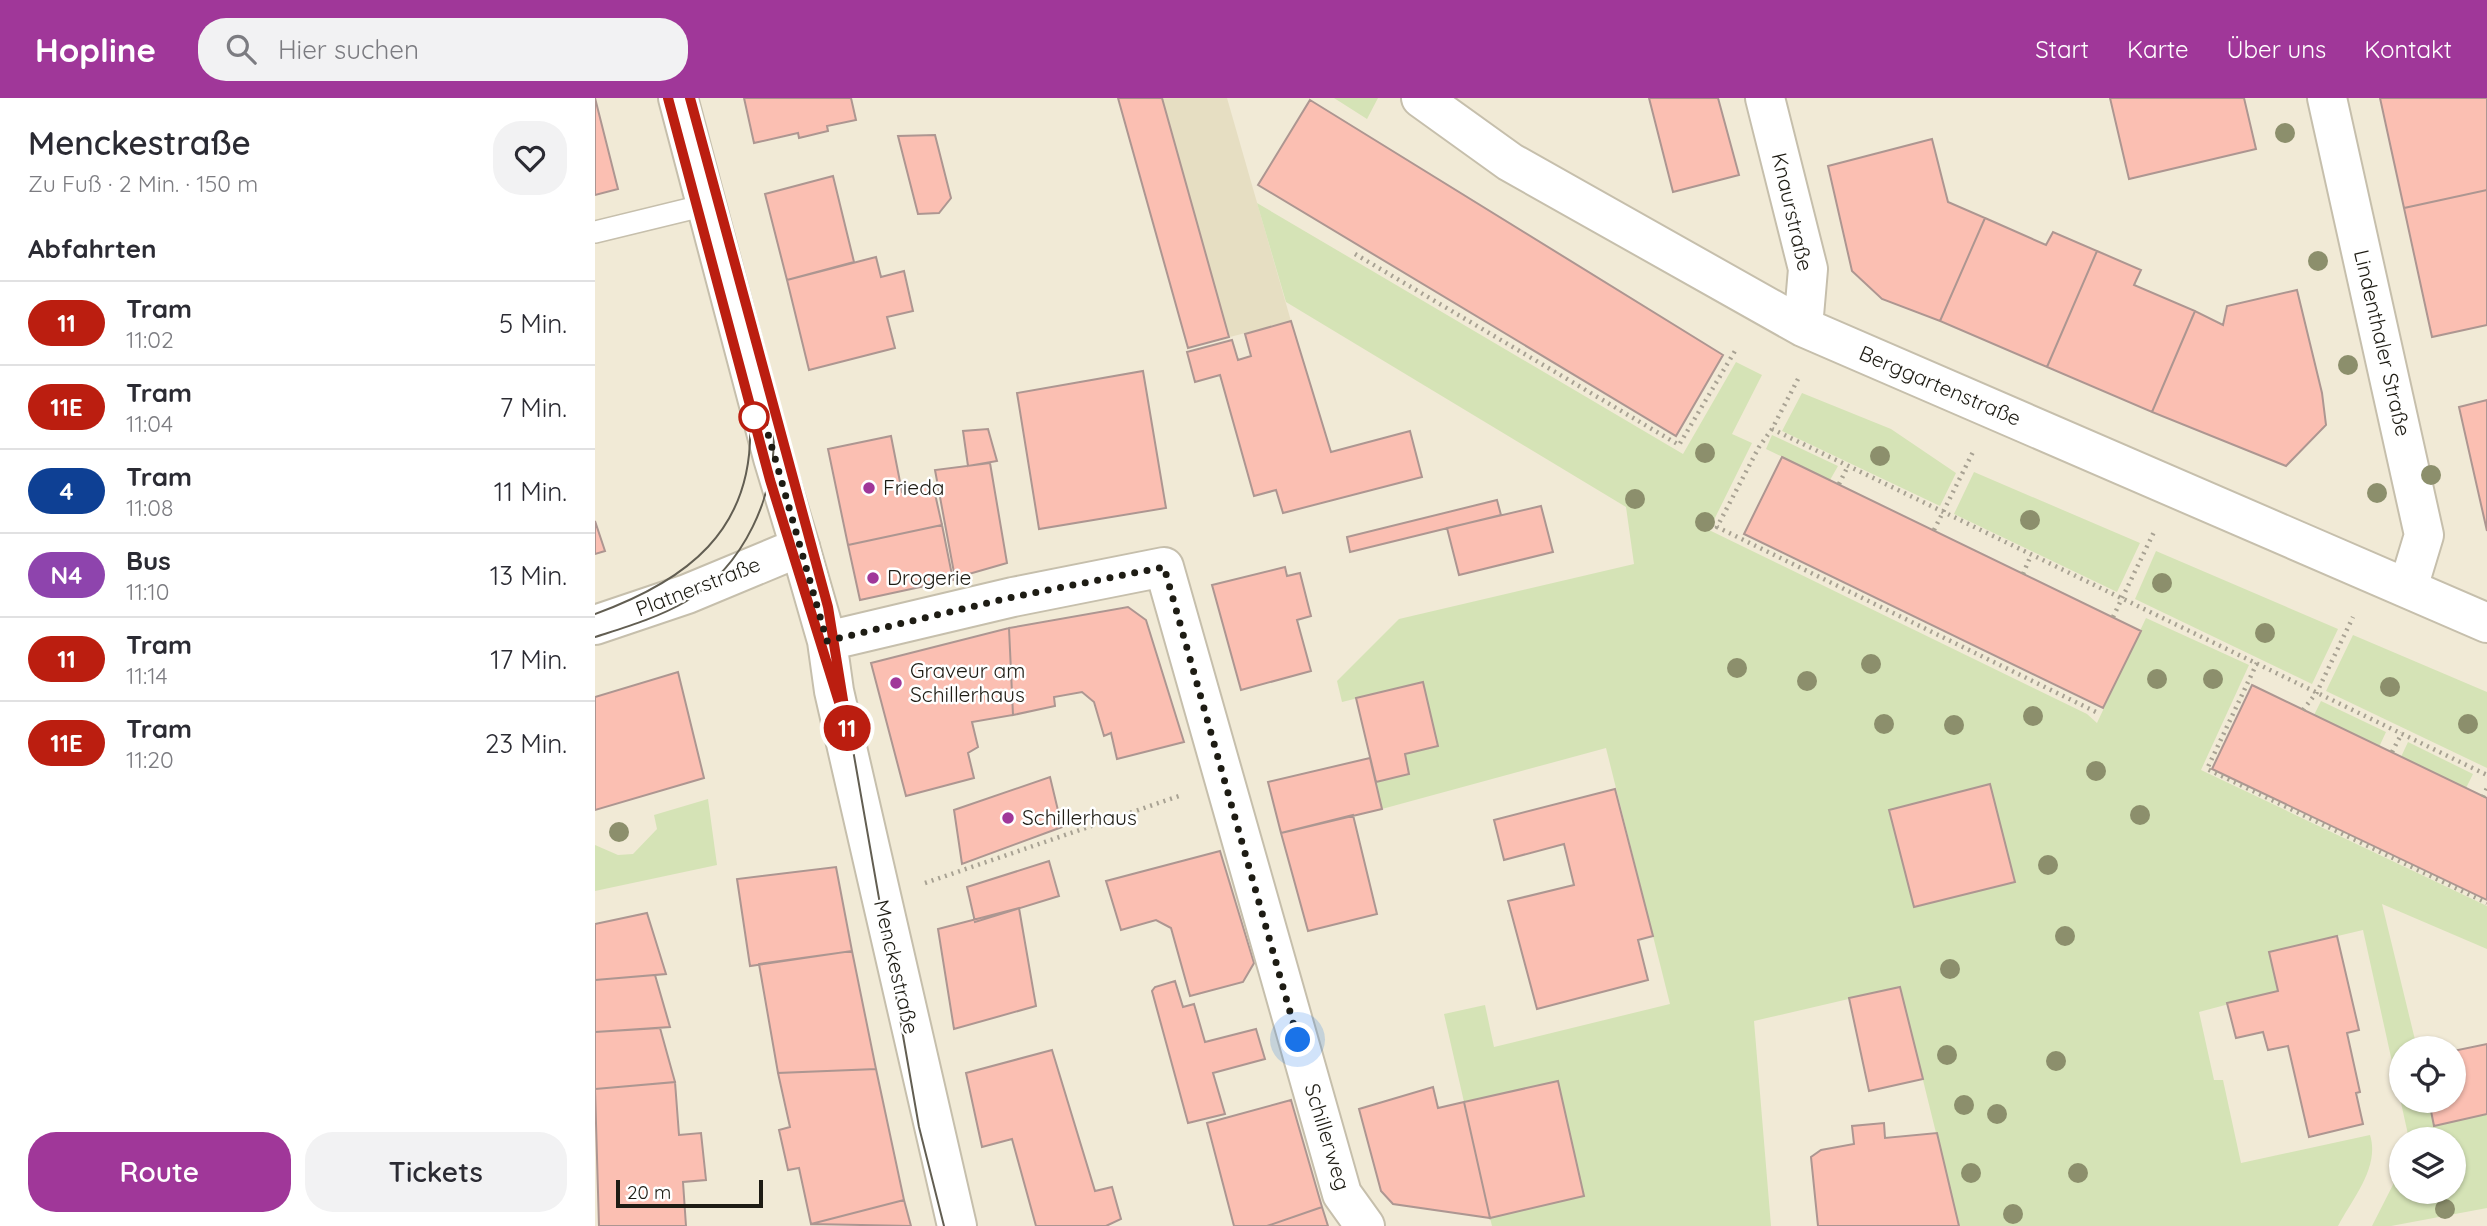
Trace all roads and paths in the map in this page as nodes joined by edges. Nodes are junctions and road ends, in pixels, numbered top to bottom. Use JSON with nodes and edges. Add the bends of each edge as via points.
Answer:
{"nodes":[{"id":1,"x":678,"y":98,"type":"edge"},
{"id":2,"x":1421,"y":98,"type":"edge"},
{"id":3,"x":1765,"y":98,"type":"edge"},
{"id":4,"x":2327,"y":98,"type":"edge"},
{"id":5,"x":706,"y":205,"type":"junction"},
{"id":6,"x":595,"y":232,"type":"edge"},
{"id":7,"x":1355,"y":254,"type":"dead end"},
{"id":8,"x":1803,"y":327,"type":"junction"},
{"id":9,"x":1735,"y":351,"type":"dead end"},
{"id":10,"x":1798,"y":380,"type":"dead end"},
{"id":11,"x":1772,"y":429,"type":"junction"},
{"id":12,"x":1972,"y":452,"type":"dead end"},
{"id":13,"x":1848,"y":466,"type":"junction"},
{"id":14,"x":1839,"y":484,"type":"dead end"},
{"id":15,"x":1943,"y":512,"type":"junction"},
{"id":16,"x":1934,"y":530,"type":"dead end"},
{"id":17,"x":2154,"y":532,"type":"dead end"},
{"id":18,"x":800,"y":547,"type":"junction"},
{"id":19,"x":2032,"y":555,"type":"junction"},
{"id":20,"x":2023,"y":574,"type":"dead end"},
{"id":21,"x":2409,"y":588,"type":"junction"},
{"id":22,"x":2122,"y":598,"type":"junction"},
{"id":23,"x":2113,"y":617,"type":"dead end"},
{"id":24,"x":2353,"y":617,"type":"dead end"},
{"id":25,"x":2487,"y":623,"type":"edge"},
{"id":26,"x":595,"y":625,"type":"edge"},
{"id":27,"x":827,"y":641,"type":"junction"},
{"id":28,"x":2257,"y":663,"type":"junction"},
{"id":29,"x":2317,"y":692,"type":"junction"},
{"id":30,"x":2303,"y":710,"type":"dead end"},
{"id":31,"x":2096,"y":712,"type":"dead end"},
{"id":32,"x":2402,"y":733,"type":"junction"},
{"id":33,"x":2392,"y":752,"type":"dead end"},
{"id":34,"x":2487,"y":775,"type":"edge"},
{"id":35,"x":1224,"y":783,"type":"junction"},
{"id":36,"x":2487,"y":788,"type":"edge"},
{"id":37,"x":2483,"y":796,"type":"dead end"},
{"id":38,"x":880,"y":894,"type":"junction"},
{"id":39,"x":2487,"y":903,"type":"edge"},
{"id":40,"x":957,"y":1226,"type":"edge"},
{"id":41,"x":1365,"y":1226,"type":"edge"}],
"edges":[{"from":1,"to":5,"type":"street","name":"Menckestraße"},
{"from":2,"to":8,"type":"street","name":"Berggartenstraße","via":[[1510,162]]},
{"from":3,"to":8,"type":"street","name":"Knaurstraße","via":[[1808,269]]},
{"from":4,"to":21,"type":"street","name":"Lindenthaler Straße","via":[[2424,535]]},
{"from":5,"to":6,"type":"lane"},
{"from":5,"to":18,"type":"street","name":"Menckestraße"},
{"from":7,"to":9,"type":"path","via":[[1679,445]]},
{"from":8,"to":21,"type":"street","name":"Berggartenstraße"},
{"from":10,"to":11,"type":"path"},
{"from":11,"to":13,"type":"path"},
{"from":11,"to":31,"type":"path","via":[[1717,527]]},
{"from":12,"to":15,"type":"path"},
{"from":13,"to":14,"type":"path"},
{"from":13,"to":15,"type":"path"},
{"from":15,"to":16,"type":"path"},
{"from":15,"to":19,"type":"path"},
{"from":17,"to":22,"type":"path"},
{"from":18,"to":26,"type":"street","name":"Platnerstraße","via":[[687,594]]},
{"from":18,"to":27,"type":"street","name":"Menckestraße"},
{"from":19,"to":20,"type":"path"},
{"from":19,"to":22,"type":"path"},
{"from":21,"to":25,"type":"street","name":"Berggartenstraße"},
{"from":22,"to":23,"type":"path"},
{"from":22,"to":28,"type":"path"},
{"from":24,"to":29,"type":"path"},
{"from":27,"to":35,"type":"street","name":"Schillerweg","via":[[1164,567]]},
{"from":27,"to":38,"type":"street","name":"Menckestraße"},
{"from":28,"to":29,"type":"path"},
{"from":28,"to":39,"type":"path","via":[[2207,769]]},
{"from":29,"to":30,"type":"path"},
{"from":29,"to":32,"type":"path"},
{"from":32,"to":33,"type":"path"},
{"from":32,"to":34,"type":"path"},
{"from":35,"to":38,"type":"path","via":[[926,883]]},
{"from":35,"to":41,"type":"street","name":"Schillerweg","via":[[1342,1194]]},
{"from":36,"to":37,"type":"path"},
{"from":38,"to":40,"type":"street","name":"Menckestraße"}]}
